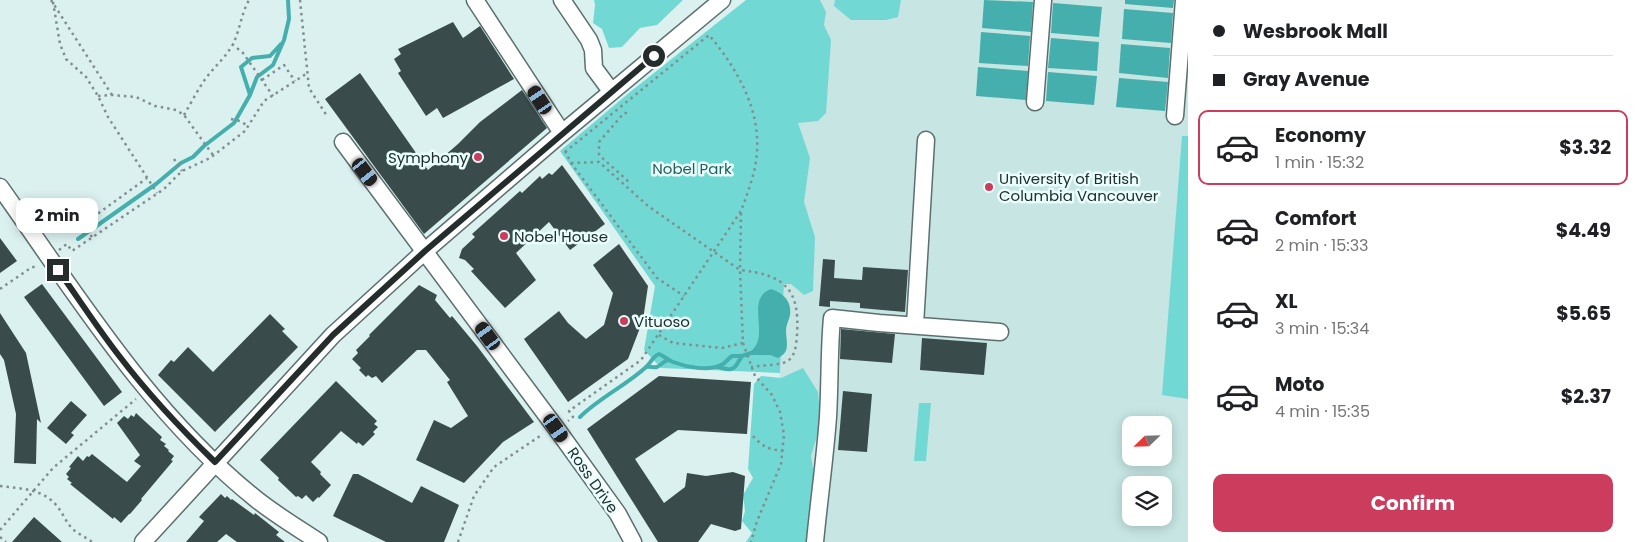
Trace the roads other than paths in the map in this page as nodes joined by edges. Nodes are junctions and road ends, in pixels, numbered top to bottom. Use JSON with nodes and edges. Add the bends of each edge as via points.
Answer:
{"nodes":[{"id":1,"x":475,"y":0,"type":"edge"},
{"id":2,"x":562,"y":0,"type":"edge"},
{"id":3,"x":722,"y":0,"type":"edge"},
{"id":4,"x":1042,"y":0,"type":"edge"},
{"id":5,"x":1184,"y":0,"type":"edge"},
{"id":6,"x":611,"y":91,"type":"junction"},
{"id":7,"x":1035,"y":102,"type":"dead end"},
{"id":8,"x":1175,"y":116,"type":"dead end"},
{"id":9,"x":558,"y":136,"type":"junction"},
{"id":10,"x":926,"y":140,"type":"dead end"},
{"id":11,"x":342,"y":142,"type":"dead end"},
{"id":12,"x":0,"y":187,"type":"edge"},
{"id":13,"x":425,"y":251,"type":"junction"},
{"id":14,"x":915,"y":325,"type":"junction"},
{"id":15,"x":1000,"y":332,"type":"dead end"},
{"id":16,"x":215,"y":462,"type":"junction"},
{"id":17,"x":143,"y":542,"type":"edge"},
{"id":18,"x":319,"y":542,"type":"edge"},
{"id":19,"x":633,"y":542,"type":"edge"},
{"id":20,"x":815,"y":542,"type":"edge"}],
"edges":[{"from":1,"to":9,"type":"street"},
{"from":2,"to":6,"type":"street","via":[[589,40],[594,68]]},
{"from":3,"to":6,"type":"street"},
{"from":4,"to":7,"type":"street"},
{"from":5,"to":8,"type":"street"},
{"from":6,"to":9,"type":"street"},
{"from":9,"to":13,"type":"street"},
{"from":10,"to":14,"type":"street"},
{"from":11,"to":13,"type":"street","name":"Ross Drive"},
{"from":12,"to":16,"type":"street","via":[[110,344],[146,389]]},
{"from":13,"to":16,"type":"street","via":[[333,335]]},
{"from":13,"to":19,"type":"street","name":"Ross Drive","via":[[618,514]]},
{"from":14,"to":15,"type":"street"},
{"from":14,"to":20,"type":"street","via":[[832,318],[827,421]]},
{"from":16,"to":17,"type":"street"},
{"from":16,"to":18,"type":"street","via":[[256,499]]}]}
